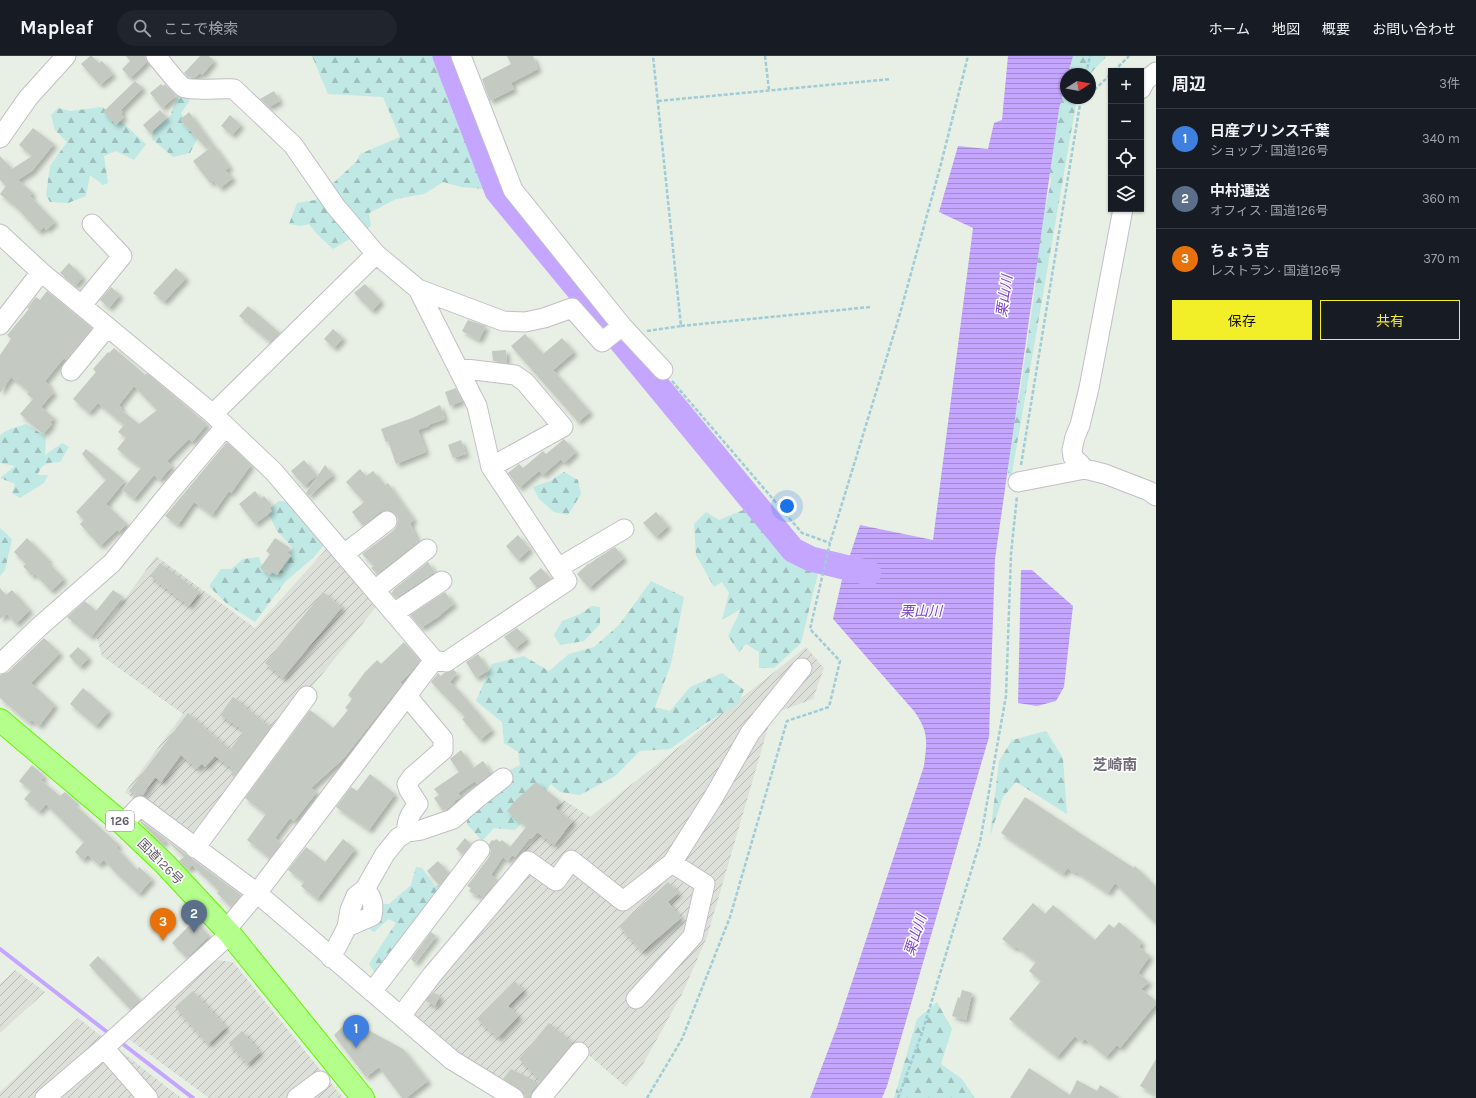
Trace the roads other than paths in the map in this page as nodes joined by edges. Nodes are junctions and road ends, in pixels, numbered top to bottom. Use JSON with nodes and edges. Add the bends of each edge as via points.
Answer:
{"nodes":[{"id":1,"x":66,"y":56,"type":"edge"},
{"id":2,"x":156,"y":56,"type":"edge"},
{"id":3,"x":461,"y":56,"type":"edge"},
{"id":4,"x":1156,"y":72,"type":"edge"},
{"id":5,"x":1144,"y":83,"type":"edge"},
{"id":6,"x":0,"y":138,"type":"edge"},
{"id":7,"x":1123,"y":212,"type":"edge"},
{"id":8,"x":92,"y":224,"type":"dead end"},
{"id":9,"x":0,"y":234,"type":"edge"},
{"id":10,"x":376,"y":254,"type":"junction"},
{"id":11,"x":41,"y":272,"type":"junction"},
{"id":12,"x":418,"y":289,"type":"junction"},
{"id":13,"x":82,"y":305,"type":"junction"},
{"id":14,"x":0,"y":325,"type":"edge"},
{"id":15,"x":107,"y":327,"type":"junction"},
{"id":16,"x":625,"y":330,"type":"junction"},
{"id":17,"x":458,"y":368,"type":"junction"},
{"id":18,"x":663,"y":370,"type":"road end"},
{"id":19,"x":71,"y":371,"type":"dead end"},
{"id":20,"x":219,"y":420,"type":"junction"},
{"id":21,"x":491,"y":467,"type":"junction"},
{"id":22,"x":1084,"y":469,"type":"junction"},
{"id":23,"x":1018,"y":482,"type":"road end"},
{"id":24,"x":1156,"y":496,"type":"edge"},
{"id":25,"x":387,"y":521,"type":"dead end"},
{"id":26,"x":624,"y":529,"type":"dead end"},
{"id":27,"x":427,"y":549,"type":"dead end"},
{"id":28,"x":344,"y":554,"type":"junction"},
{"id":29,"x":558,"y":568,"type":"junction"},
{"id":30,"x":442,"y":581,"type":"dead end"},
{"id":31,"x":375,"y":590,"type":"junction"},
{"id":32,"x":394,"y":613,"type":"junction"},
{"id":33,"x":434,"y":660,"type":"junction"},
{"id":34,"x":0,"y":664,"type":"edge"},
{"id":35,"x":802,"y":668,"type":"dead end"},
{"id":36,"x":308,"y":696,"type":"dead end"},
{"id":37,"x":407,"y":696,"type":"junction"},
{"id":38,"x":0,"y":720,"type":"edge"},
{"id":39,"x":503,"y":778,"type":"dead end"},
{"id":40,"x":418,"y":804,"type":"junction"},
{"id":41,"x":123,"y":824,"type":"junction"},
{"id":42,"x":434,"y":825,"type":"junction"},
{"id":43,"x":407,"y":832,"type":"junction"},
{"id":44,"x":195,"y":848,"type":"junction"},
{"id":45,"x":480,"y":850,"type":"dead end"},
{"id":46,"x":672,"y":863,"type":"junction"},
{"id":47,"x":257,"y":893,"type":"junction"},
{"id":48,"x":230,"y":934,"type":"junction"},
{"id":49,"x":331,"y":958,"type":"junction"},
{"id":50,"x":372,"y":992,"type":"junction"},
{"id":51,"x":636,"y":999,"type":"dead end"},
{"id":52,"x":401,"y":1016,"type":"junction"},
{"id":53,"x":104,"y":1048,"type":"junction"},
{"id":54,"x":578,"y":1052,"type":"dead end"},
{"id":55,"x":320,"y":1081,"type":"dead end"},
{"id":56,"x":45,"y":1098,"type":"edge"},
{"id":57,"x":148,"y":1098,"type":"edge"},
{"id":58,"x":297,"y":1098,"type":"edge"},
{"id":59,"x":363,"y":1098,"type":"edge"},
{"id":60,"x":514,"y":1098,"type":"edge"},
{"id":61,"x":541,"y":1098,"type":"edge"}],
"edges":[{"from":1,"to":6,"type":"street","via":[[28,98]]},
{"from":2,"to":10,"type":"street","via":[[183,87],[234,89],[293,145],[336,207]]},
{"from":3,"to":16,"type":"street","via":[[513,190]]},
{"from":4,"to":5,"type":"street"},
{"from":7,"to":22,"type":"street","via":[[1089,388],[1072,450],[1073,457]]},
{"from":8,"to":13,"type":"street","via":[[122,256]]},
{"from":9,"to":11,"type":"street"},
{"from":10,"to":12,"type":"street"},
{"from":10,"to":20,"type":"street"},
{"from":11,"to":13,"type":"street"},
{"from":11,"to":14,"type":"street"},
{"from":12,"to":16,"type":"street","via":[[503,321],[525,322],[572,308],[602,342]]},
{"from":12,"to":17,"type":"street"},
{"from":13,"to":15,"type":"street"},
{"from":15,"to":19,"type":"street"},
{"from":15,"to":20,"type":"street"},
{"from":16,"to":18,"type":"street"},
{"from":17,"to":21,"type":"street","via":[[477,406]]},
{"from":17,"to":21,"type":"street","via":[[515,375],[525,382],[563,427]]},
{"from":20,"to":28,"type":"street","via":[[274,472]]},
{"from":20,"to":34,"type":"street","via":[[169,493],[112,563]]},
{"from":21,"to":29,"type":"street"},
{"from":22,"to":23,"type":"street"},
{"from":22,"to":24,"type":"street","via":[[1105,474]]},
{"from":25,"to":28,"type":"street"},
{"from":26,"to":29,"type":"street"},
{"from":27,"to":31,"type":"street"},
{"from":28,"to":31,"type":"street"},
{"from":29,"to":33,"type":"street","via":[[567,581],[446,662]]},
{"from":30,"to":32,"type":"street"},
{"from":31,"to":32,"type":"street"},
{"from":32,"to":33,"type":"street"},
{"from":33,"to":37,"type":"street"},
{"from":35,"to":46,"type":"street","via":[[750,733]]},
{"from":36,"to":44,"type":"street"},
{"from":37,"to":40,"type":"street","via":[[444,739],[443,750],[407,784]]},
{"from":37,"to":47,"type":"street"},
{"from":38,"to":41,"type":"highway","name":"国道126号","number":"126"},
{"from":39,"to":42,"type":"street","via":[[454,819]]},
{"from":40,"to":42,"type":"street","via":[[423,806]]},
{"from":40,"to":43,"type":"street","via":[[406,823]]},
{"from":41,"to":44,"type":"street","via":[[140,806]]},
{"from":41,"to":48,"type":"highway","name":"国道126号","number":"126","via":[[166,864]]},
{"from":42,"to":43,"type":"street"},
{"from":43,"to":49,"type":"street","via":[[398,838],[385,854],[365,889],[356,896],[347,927]]},
{"from":44,"to":47,"type":"street"},
{"from":45,"to":50,"type":"street"},
{"from":46,"to":51,"type":"street","via":[[705,884],[693,936]]},
{"from":46,"to":52,"type":"street","via":[[623,901],[571,860],[556,881],[528,861],[432,975]]},
{"from":47,"to":48,"type":"street","via":[[231,924]]},
{"from":47,"to":49,"type":"street"},
{"from":48,"to":53,"type":"street"},
{"from":48,"to":59,"type":"highway","name":"国道126号","number":"126"},
{"from":49,"to":50,"type":"street"},
{"from":50,"to":52,"type":"street"},
{"from":52,"to":60,"type":"street","via":[[452,1060]]},
{"from":53,"to":56,"type":"street"},
{"from":53,"to":57,"type":"street"},
{"from":54,"to":61,"type":"street"},
{"from":55,"to":58,"type":"street"}]}
